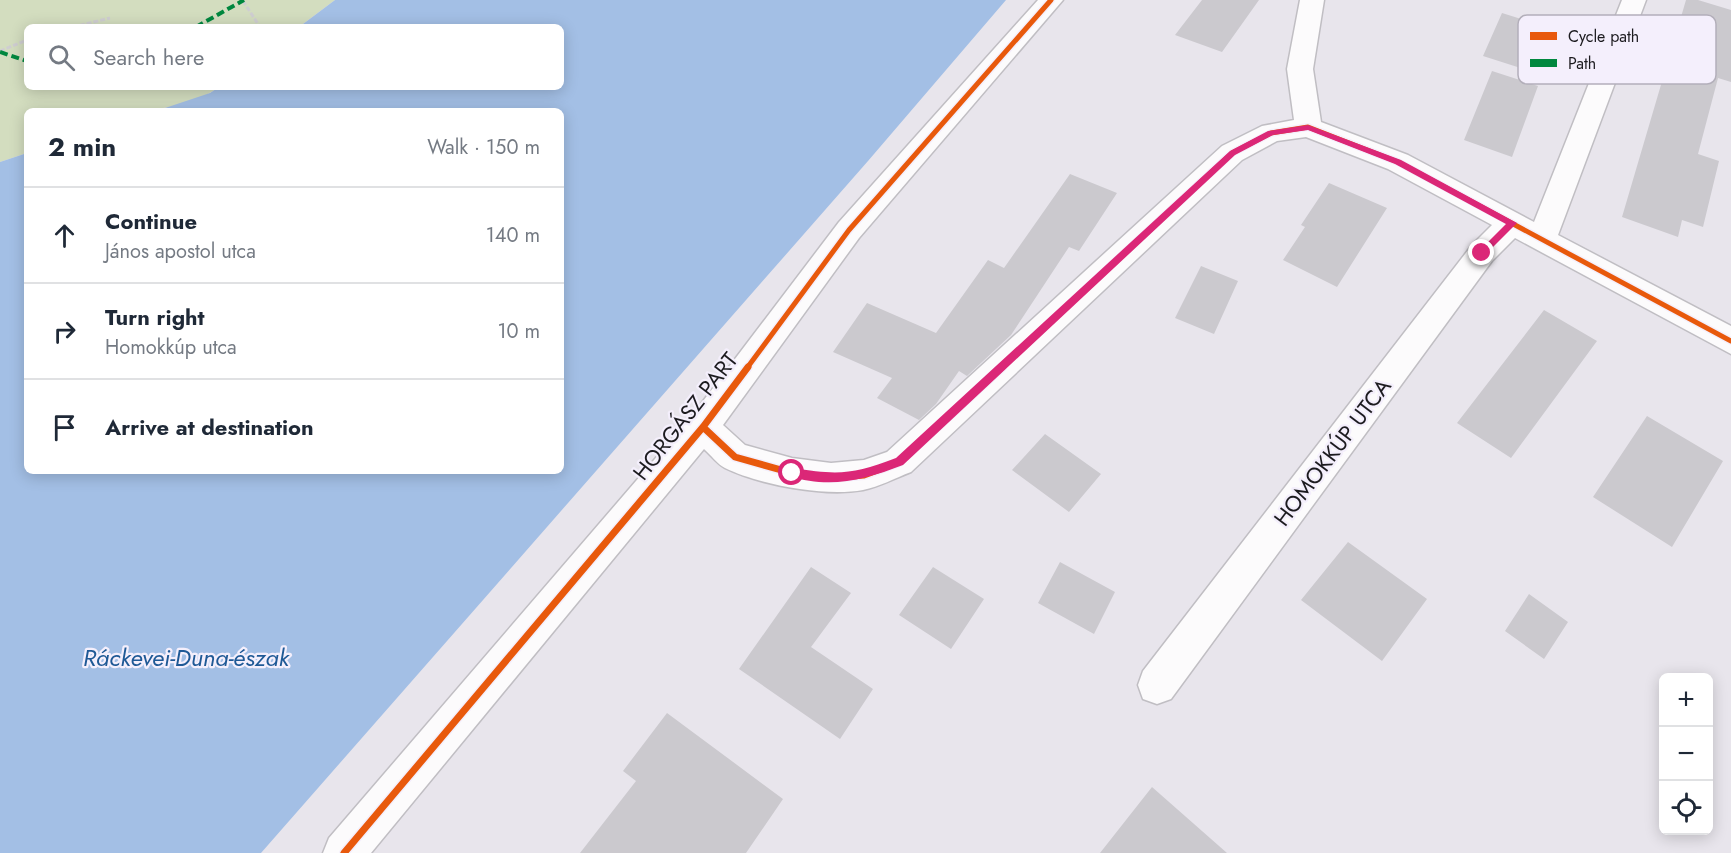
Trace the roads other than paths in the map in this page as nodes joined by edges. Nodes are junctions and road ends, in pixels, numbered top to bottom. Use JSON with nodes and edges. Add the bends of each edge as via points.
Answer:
{"nodes":[{"id":1,"x":1052,"y":0,"type":"edge"},
{"id":2,"x":1312,"y":0,"type":"edge"},
{"id":3,"x":1634,"y":0,"type":"edge"},
{"id":4,"x":1628,"y":15,"type":"edge"},
{"id":5,"x":1602,"y":84,"type":"edge"},
{"id":6,"x":1308,"y":127,"type":"junction"},
{"id":7,"x":1512,"y":223,"type":"junction"},
{"id":8,"x":1542,"y":238,"type":"junction"},
{"id":9,"x":1731,"y":341,"type":"edge"},
{"id":10,"x":703,"y":427,"type":"junction"},
{"id":11,"x":1157,"y":685,"type":"dead end"},
{"id":12,"x":344,"y":853,"type":"edge"}],
"edges":[{"from":1,"to":10,"type":"street","name":"HORGÁSZ PART","via":[[849,230]]},
{"from":2,"to":6,"type":"street","via":[[1300,69]]},
{"from":3,"to":4,"type":"street"},
{"from":5,"to":8,"type":"street"},
{"from":6,"to":7,"type":"street","via":[[1398,162]]},
{"from":6,"to":10,"type":"street","via":[[1271,133],[1232,153],[899,462],[864,475],[831,478],[792,473],[735,457]]},
{"from":7,"to":8,"type":"street"},
{"from":7,"to":11,"type":"street","name":"HOMOKKÚP UTCA","via":[[1482,253]]},
{"from":8,"to":9,"type":"street"},
{"from":10,"to":12,"type":"street","name":"HORGÁSZ PART"}]}
